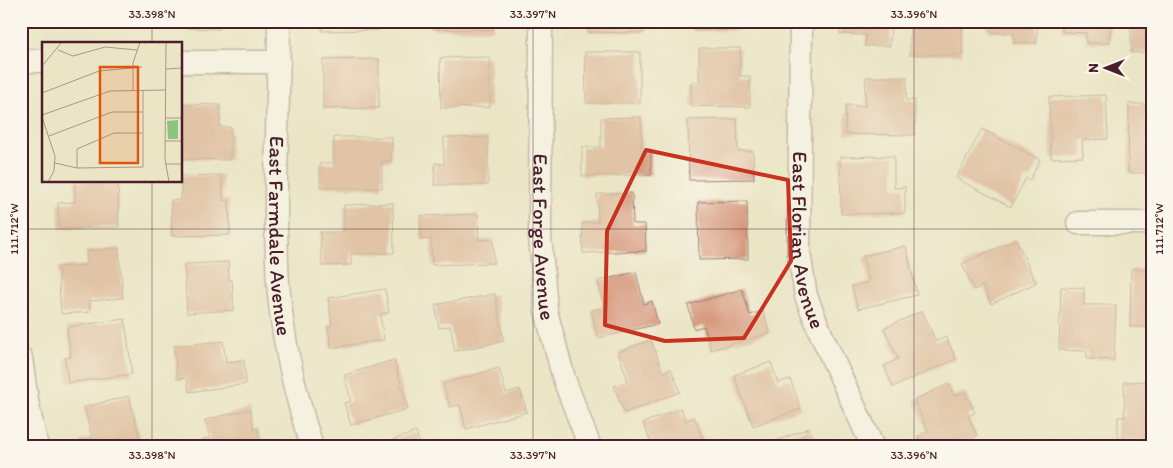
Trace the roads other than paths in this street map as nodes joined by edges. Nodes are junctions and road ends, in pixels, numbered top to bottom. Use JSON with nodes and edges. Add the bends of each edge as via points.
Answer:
{"nodes":[{"id":1,"x":279,"y":21,"type":"edge"},
{"id":2,"x":541,"y":21,"type":"edge"},
{"id":3,"x":801,"y":21,"type":"edge"},
{"id":4,"x":21,"y":61,"type":"edge"},
{"id":5,"x":42,"y":61,"type":"edge"},
{"id":6,"x":182,"y":62,"type":"edge"},
{"id":7,"x":279,"y":62,"type":"junction"},
{"id":8,"x":1152,"y":222,"type":"edge"},
{"id":9,"x":1078,"y":223,"type":"dead end"},
{"id":10,"x":21,"y":358,"type":"edge"},
{"id":11,"x":37,"y":447,"type":"edge"},
{"id":12,"x":312,"y":447,"type":"edge"},
{"id":13,"x":590,"y":447,"type":"edge"},
{"id":14,"x":872,"y":447,"type":"edge"}],
"edges":[{"from":1,"to":7,"type":"street","name":"East Farmdale Avenue"},
{"from":2,"to":13,"type":"street","name":"East Forge Avenue","via":[[540,236],[546,311],[564,379]]},
{"from":3,"to":14,"type":"street","name":"East Florian Avenue","via":[[799,244],[806,296]]},
{"from":4,"to":5,"type":"street"},
{"from":6,"to":7,"type":"street"},
{"from":7,"to":12,"type":"street","name":"East Farmdale Avenue","via":[[278,285],[286,343]]},
{"from":8,"to":9,"type":"street"},
{"from":10,"to":11,"type":"street","via":[[26,401]]}]}
